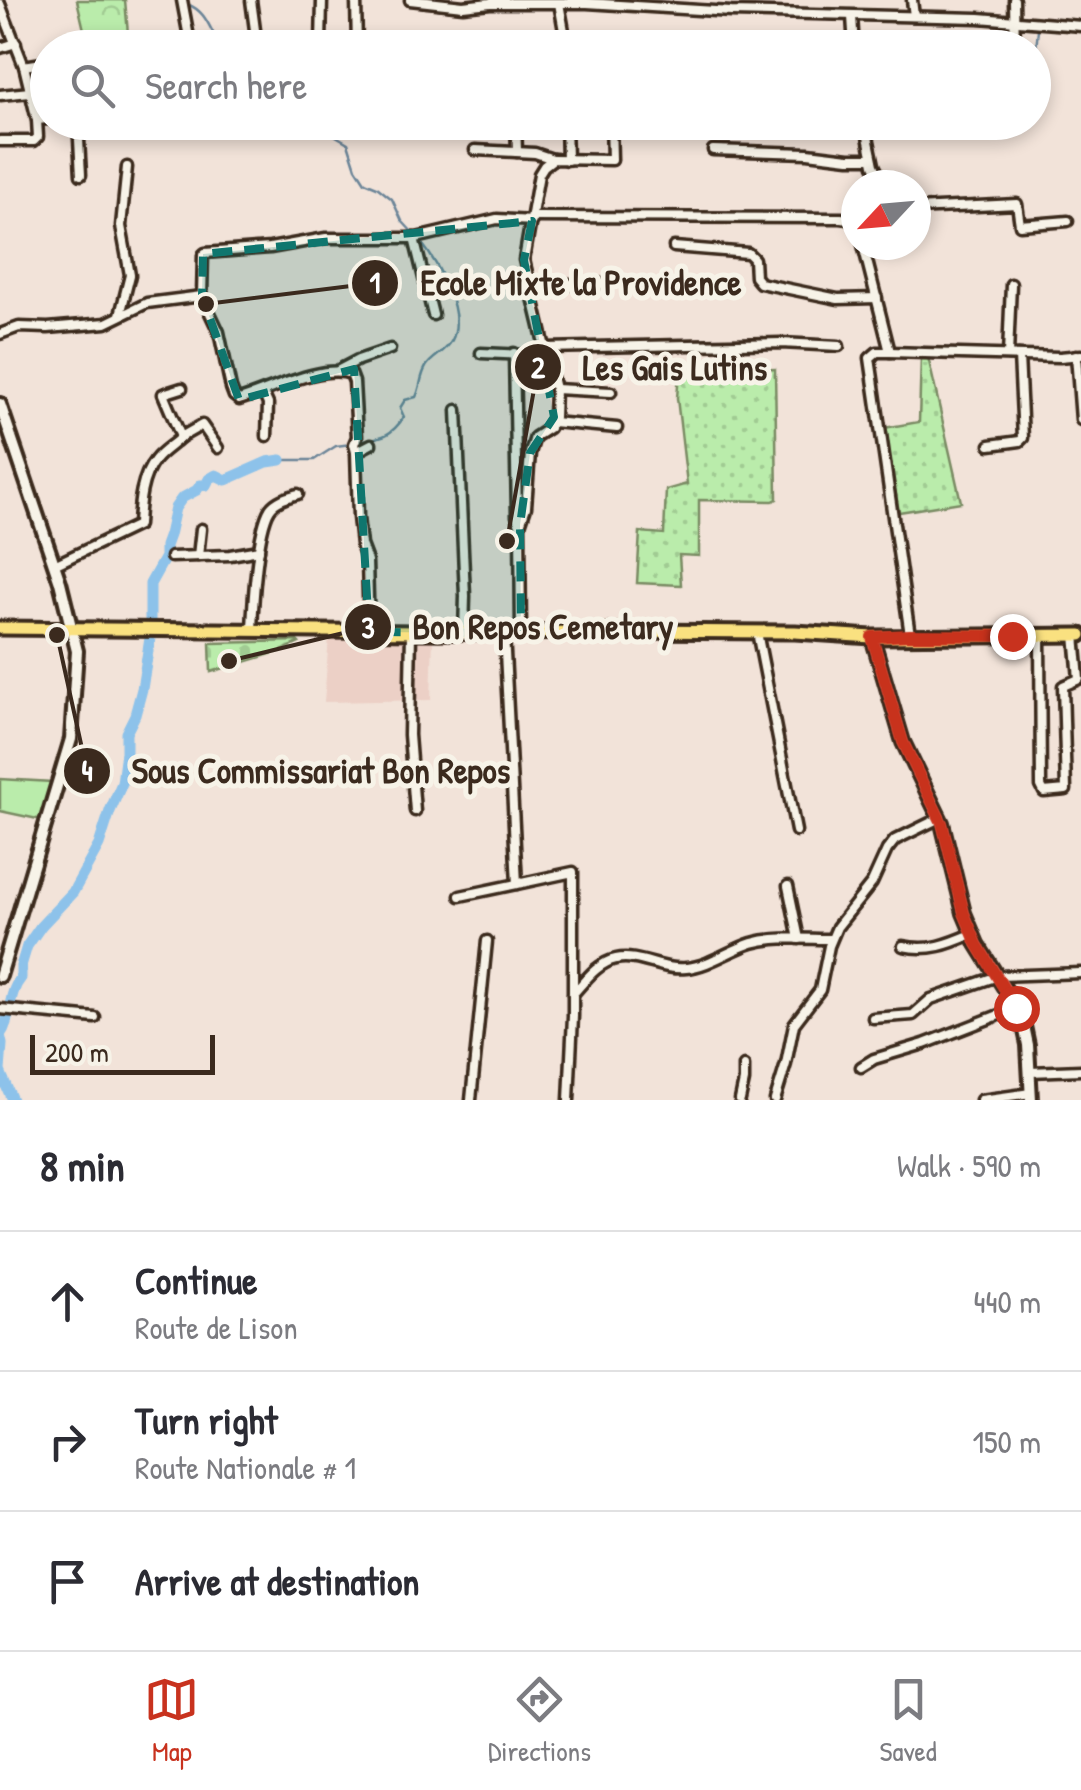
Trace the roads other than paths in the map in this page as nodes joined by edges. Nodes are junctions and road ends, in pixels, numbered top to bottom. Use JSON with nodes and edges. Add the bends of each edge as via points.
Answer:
{"nodes":[{"id":1,"x":182,"y":0,"type":"edge"},
{"id":2,"x":251,"y":0,"type":"edge"},
{"id":3,"x":322,"y":0,"type":"edge"},
{"id":4,"x":356,"y":0,"type":"edge"},
{"id":5,"x":410,"y":0,"type":"edge"},
{"id":6,"x":788,"y":0,"type":"edge"},
{"id":7,"x":912,"y":0,"type":"edge"},
{"id":8,"x":1014,"y":0,"type":"edge"},
{"id":9,"x":558,"y":2,"type":"edge"},
{"id":10,"x":0,"y":4,"type":"edge"},
{"id":11,"x":706,"y":5,"type":"edge"},
{"id":12,"x":789,"y":13,"type":"junction"},
{"id":13,"x":852,"y":16,"type":"junction"},
{"id":14,"x":914,"y":16,"type":"junction"},
{"id":15,"x":1014,"y":22,"type":"junction"},
{"id":16,"x":1081,"y":26,"type":"edge"},
{"id":17,"x":189,"y":30,"type":"edge"},
{"id":18,"x":255,"y":30,"type":"dead end"},
{"id":19,"x":321,"y":30,"type":"edge"},
{"id":20,"x":357,"y":30,"type":"edge"},
{"id":21,"x":563,"y":30,"type":"edge"},
{"id":22,"x":853,"y":30,"type":"edge"},
{"id":23,"x":1014,"y":30,"type":"edge"},
{"id":24,"x":16,"y":44,"type":"junction"},
{"id":25,"x":0,"y":48,"type":"edge"},
{"id":26,"x":30,"y":65,"type":"edge"},
{"id":27,"x":24,"y":66,"type":"junction"},
{"id":28,"x":30,"y":89,"type":"joint"},
{"id":29,"x":0,"y":94,"type":"edge"},
{"id":30,"x":36,"y":140,"type":"edge"},
{"id":31,"x":79,"y":140,"type":"edge"},
{"id":32,"x":517,"y":140,"type":"edge"},
{"id":33,"x":566,"y":140,"type":"edge"},
{"id":34,"x":611,"y":140,"type":"edge"},
{"id":35,"x":868,"y":140,"type":"edge"},
{"id":36,"x":0,"y":141,"type":"edge"},
{"id":37,"x":475,"y":150,"type":"dead end"},
{"id":38,"x":713,"y":150,"type":"dead end"},
{"id":39,"x":517,"y":152,"type":"junction"},
{"id":40,"x":872,"y":158,"type":"junction"},
{"id":41,"x":552,"y":159,"type":"junction"},
{"id":42,"x":567,"y":160,"type":"junction"},
{"id":43,"x":127,"y":166,"type":"dead end"},
{"id":44,"x":877,"y":170,"type":"edge"},
{"id":45,"x":81,"y":175,"type":"dead end"},
{"id":46,"x":931,"y":208,"type":"edge"},
{"id":47,"x":841,"y":218,"type":"edge"},
{"id":48,"x":533,"y":219,"type":"junction"},
{"id":49,"x":1068,"y":220,"type":"dead end"},
{"id":50,"x":415,"y":238,"type":"junction"},
{"id":51,"x":674,"y":247,"type":"dead end"},
{"id":52,"x":867,"y":260,"type":"edge"},
{"id":53,"x":530,"y":284,"type":"junction"},
{"id":54,"x":609,"y":284,"type":"dead end"},
{"id":55,"x":1010,"y":284,"type":"dead end"},
{"id":56,"x":202,"y":296,"type":"junction"},
{"id":57,"x":877,"y":298,"type":"junction"},
{"id":58,"x":120,"y":315,"type":"junction"},
{"id":59,"x":433,"y":315,"type":"dead end"},
{"id":60,"x":0,"y":334,"type":"edge"},
{"id":61,"x":839,"y":346,"type":"dead end"},
{"id":62,"x":390,"y":349,"type":"dead end"},
{"id":63,"x":545,"y":352,"type":"junction"},
{"id":64,"x":890,"y":352,"type":"junction"},
{"id":65,"x":480,"y":353,"type":"dead end"},
{"id":66,"x":514,"y":354,"type":"junction"},
{"id":67,"x":1079,"y":355,"type":"edge"},
{"id":68,"x":1008,"y":356,"type":"junction"},
{"id":69,"x":1018,"y":356,"type":"junction"},
{"id":70,"x":353,"y":362,"type":"junction"},
{"id":71,"x":340,"y":370,"type":"junction"},
{"id":72,"x":351,"y":374,"type":"junction"},
{"id":73,"x":182,"y":388,"type":"dead end"},
{"id":74,"x":555,"y":388,"type":"junction"},
{"id":75,"x":611,"y":392,"type":"dead end"},
{"id":76,"x":263,"y":393,"type":"junction"},
{"id":77,"x":0,"y":404,"type":"edge"},
{"id":78,"x":457,"y":410,"type":"dead end"},
{"id":79,"x":1081,"y":420,"type":"edge"},
{"id":80,"x":553,"y":422,"type":"junction"},
{"id":81,"x":618,"y":428,"type":"dead end"},
{"id":82,"x":267,"y":436,"type":"dead end"},
{"id":83,"x":180,"y":437,"type":"junction"},
{"id":84,"x":372,"y":444,"type":"dead end"},
{"id":85,"x":990,"y":445,"type":"dead end"},
{"id":86,"x":218,"y":448,"type":"dead end"},
{"id":87,"x":356,"y":452,"type":"junction"},
{"id":88,"x":298,"y":494,"type":"dead end"},
{"id":89,"x":520,"y":525,"type":"junction"},
{"id":90,"x":201,"y":529,"type":"dead end"},
{"id":91,"x":260,"y":550,"type":"junction"},
{"id":92,"x":198,"y":556,"type":"junction"},
{"id":93,"x":172,"y":557,"type":"dead end"},
{"id":94,"x":54,"y":565,"type":"junction"},
{"id":95,"x":0,"y":628,"type":"edge"},
{"id":96,"x":72,"y":630,"type":"junction"},
{"id":97,"x":252,"y":631,"type":"junction"},
{"id":98,"x":368,"y":632,"type":"junction"},
{"id":99,"x":757,"y":632,"type":"junction"},
{"id":100,"x":411,"y":633,"type":"junction"},
{"id":101,"x":464,"y":633,"type":"junction"},
{"id":102,"x":504,"y":633,"type":"junction"},
{"id":103,"x":521,"y":634,"type":"junction"},
{"id":104,"x":910,"y":635,"type":"junction"},
{"id":105,"x":1078,"y":635,"type":"edge"},
{"id":106,"x":1040,"y":636,"type":"junction"},
{"id":107,"x":872,"y":637,"type":"junction"},
{"id":108,"x":415,"y":810,"type":"dead end"},
{"id":109,"x":940,"y":818,"type":"junction"},
{"id":110,"x":796,"y":831,"type":"dead end"},
{"id":111,"x":517,"y":884,"type":"junction"},
{"id":112,"x":788,"y":886,"type":"dead end"},
{"id":113,"x":460,"y":896,"type":"dead end"},
{"id":114,"x":972,"y":934,"type":"junction"},
{"id":115,"x":831,"y":938,"type":"junction"},
{"id":116,"x":799,"y":939,"type":"junction"},
{"id":117,"x":487,"y":941,"type":"dead end"},
{"id":118,"x":903,"y":946,"type":"dead end"},
{"id":119,"x":1081,"y":973,"type":"edge"},
{"id":120,"x":0,"y":976,"type":"edge"},
{"id":121,"x":998,"y":976,"type":"junction"},
{"id":122,"x":574,"y":994,"type":"junction"},
{"id":123,"x":1016,"y":1008,"type":"junction"},
{"id":124,"x":1,"y":1009,"type":"edge"},
{"id":125,"x":94,"y":1018,"type":"dead end"},
{"id":126,"x":874,"y":1018,"type":"dead end"},
{"id":127,"x":744,"y":1066,"type":"dead end"},
{"id":128,"x":861,"y":1067,"type":"dead end"},
{"id":129,"x":1081,"y":1070,"type":"edge"},
{"id":130,"x":1030,"y":1072,"type":"junction"},
{"id":131,"x":1031,"y":1097,"type":"edge"},
{"id":132,"x":471,"y":1100,"type":"edge"},
{"id":133,"x":569,"y":1100,"type":"edge"},
{"id":134,"x":740,"y":1100,"type":"edge"},
{"id":135,"x":775,"y":1100,"type":"edge"},
{"id":136,"x":982,"y":1100,"type":"edge"}],
"edges":[{"from":1,"to":17,"type":"street"},
{"from":2,"to":18,"type":"street"},
{"from":3,"to":19,"type":"street"},
{"from":4,"to":20,"type":"street"},
{"from":5,"to":9,"type":"street","via":[[463,6]]},
{"from":6,"to":12,"type":"street"},
{"from":7,"to":14,"type":"street"},
{"from":8,"to":15,"type":"street"},
{"from":9,"to":11,"type":"street"},
{"from":9,"to":21,"type":"street"},
{"from":10,"to":24,"type":"street"},
{"from":11,"to":12,"type":"street"},
{"from":12,"to":13,"type":"street"},
{"from":13,"to":14,"type":"street"},
{"from":13,"to":22,"type":"street"},
{"from":14,"to":15,"type":"street"},
{"from":15,"to":16,"type":"street"},
{"from":15,"to":23,"type":"street"},
{"from":24,"to":25,"type":"street"},
{"from":24,"to":27,"type":"street"},
{"from":26,"to":27,"type":"street"},
{"from":27,"to":28,"type":"street"},
{"from":28,"to":29,"type":"street"},
{"from":30,"to":36,"type":"street"},
{"from":31,"to":45,"type":"street"},
{"from":32,"to":39,"type":"street"},
{"from":33,"to":42,"type":"street"},
{"from":34,"to":42,"type":"street","via":[[612,160]]},
{"from":35,"to":40,"type":"street"},
{"from":37,"to":39,"type":"street"},
{"from":38,"to":40,"type":"street"},
{"from":39,"to":41,"type":"street"},
{"from":40,"to":44,"type":"street"},
{"from":41,"to":42,"type":"street"},
{"from":41,"to":48,"type":"street","via":[[538,174]]},
{"from":43,"to":58,"type":"street","via":[[121,226],[130,275]]},
{"from":46,"to":49,"type":"street","via":[[1017,204],[1020,225]]},
{"from":47,"to":48,"type":"street"},
{"from":48,"to":50,"type":"street"},
{"from":48,"to":53,"type":"street","via":[[524,260]]},
{"from":50,"to":56,"type":"street","via":[[326,238],[205,252]]},
{"from":50,"to":59,"type":"street"},
{"from":51,"to":57,"type":"street","via":[[748,253],[760,284],[838,299]]},
{"from":52,"to":57,"type":"street"},
{"from":53,"to":54,"type":"street"},
{"from":53,"to":63,"type":"street"},
{"from":55,"to":68,"type":"street"},
{"from":56,"to":58,"type":"street","via":[[146,302]]},
{"from":56,"to":76,"type":"street","via":[[219,332],[234,396]]},
{"from":57,"to":64,"type":"street"},
{"from":58,"to":60,"type":"street","via":[[106,323],[19,327]]},
{"from":61,"to":63,"type":"street"},
{"from":62,"to":70,"type":"street"},
{"from":63,"to":66,"type":"street"},
{"from":63,"to":74,"type":"street"},
{"from":64,"to":68,"type":"street"},
{"from":64,"to":104,"type":"street","via":[[873,354],[870,363]]},
{"from":65,"to":66,"type":"street"},
{"from":66,"to":89,"type":"street"},
{"from":67,"to":69,"type":"street"},
{"from":67,"to":79,"type":"street"},
{"from":68,"to":69,"type":"street"},
{"from":69,"to":85,"type":"street","via":[[1023,438]]},
{"from":70,"to":71,"type":"street"},
{"from":70,"to":72,"type":"street"},
{"from":71,"to":72,"type":"street"},
{"from":71,"to":76,"type":"street"},
{"from":72,"to":87,"type":"street"},
{"from":73,"to":83,"type":"street","via":[[163,394]]},
{"from":74,"to":75,"type":"street"},
{"from":74,"to":80,"type":"street"},
{"from":76,"to":82,"type":"street"},
{"from":77,"to":94,"type":"street"},
{"from":78,"to":101,"type":"street"},
{"from":80,"to":81,"type":"street"},
{"from":80,"to":89,"type":"street","via":[[532,444]]},
{"from":83,"to":86,"type":"street","via":[[202,426]]},
{"from":83,"to":94,"type":"street","via":[[146,476],[138,525]]},
{"from":84,"to":87,"type":"street"},
{"from":87,"to":98,"type":"street"},
{"from":88,"to":91,"type":"street","via":[[271,508]]},
{"from":89,"to":103,"type":"street"},
{"from":90,"to":92,"type":"street"},
{"from":91,"to":92,"type":"street"},
{"from":91,"to":97,"type":"street"},
{"from":92,"to":93,"type":"street"},
{"from":94,"to":96,"type":"street"},
{"from":95,"to":96,"type":"main road"},
{"from":96,"to":97,"type":"main road"},
{"from":96,"to":120,"type":"street","via":[[77,651],[70,738]]},
{"from":97,"to":98,"type":"main road"},
{"from":98,"to":100,"type":"main road"},
{"from":99,"to":103,"type":"main road"},
{"from":99,"to":107,"type":"main road"},
{"from":99,"to":110,"type":"street"},
{"from":100,"to":101,"type":"main road"},
{"from":100,"to":108,"type":"street"},
{"from":101,"to":102,"type":"main road"},
{"from":102,"to":103,"type":"main road"},
{"from":102,"to":111,"type":"street"},
{"from":104,"to":106,"type":"main road"},
{"from":104,"to":107,"type":"main road"},
{"from":105,"to":106,"type":"main road"},
{"from":105,"to":106,"type":"street","via":[[1079,679],[1063,686],[1061,792],[1041,788]]},
{"from":107,"to":109,"type":"street","via":[[903,742]]},
{"from":109,"to":114,"type":"street"},
{"from":109,"to":115,"type":"street","via":[[894,840]]},
{"from":111,"to":113,"type":"street"},
{"from":111,"to":122,"type":"street","via":[[573,872]]},
{"from":112,"to":116,"type":"street"},
{"from":114,"to":118,"type":"street","via":[[931,948]]},
{"from":114,"to":121,"type":"street"},
{"from":115,"to":116,"type":"street"},
{"from":115,"to":135,"type":"street","via":[[820,990],[794,1024]]},
{"from":116,"to":122,"type":"street","via":[[751,944],[695,966],[616,959]]},
{"from":117,"to":132,"type":"street"},
{"from":119,"to":121,"type":"street"},
{"from":121,"to":123,"type":"street"},
{"from":121,"to":126,"type":"street","via":[[931,998],[913,1015]]},
{"from":122,"to":133,"type":"street"},
{"from":123,"to":128,"type":"street"},
{"from":123,"to":130,"type":"street"},
{"from":124,"to":125,"type":"street"},
{"from":127,"to":134,"type":"street"},
{"from":129,"to":130,"type":"street"},
{"from":130,"to":131,"type":"street"},
{"from":131,"to":136,"type":"street"}]}
